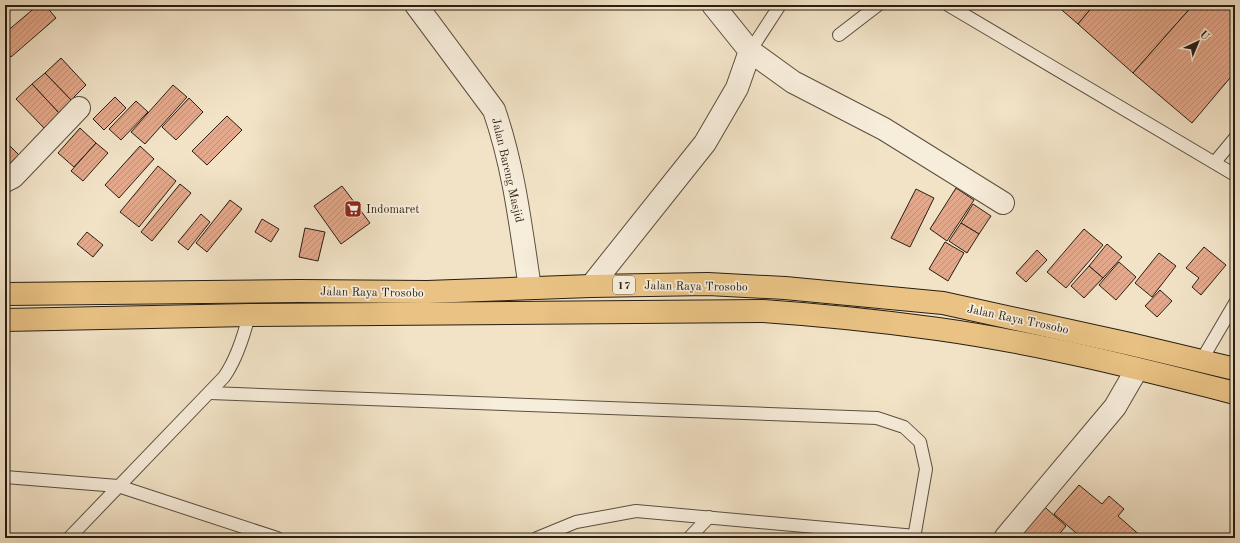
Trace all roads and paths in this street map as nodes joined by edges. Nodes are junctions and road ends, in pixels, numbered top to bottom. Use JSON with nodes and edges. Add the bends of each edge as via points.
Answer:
{"nodes":[{"id":1,"x":416,"y":5,"type":"edge"},
{"id":2,"x":713,"y":5,"type":"edge"},
{"id":3,"x":780,"y":5,"type":"edge"},
{"id":4,"x":878,"y":5,"type":"edge"},
{"id":5,"x":948,"y":5,"type":"edge"},
{"id":6,"x":840,"y":35,"type":"dead end"},
{"id":7,"x":750,"y":51,"type":"junction"},
{"id":8,"x":79,"y":108,"type":"dead end"},
{"id":9,"x":1235,"y":138,"type":"edge"},
{"id":10,"x":1215,"y":162,"type":"junction"},
{"id":11,"x":1235,"y":175,"type":"edge"},
{"id":12,"x":5,"y":181,"type":"edge"},
{"id":13,"x":1003,"y":203,"type":"dead end"},
{"id":14,"x":591,"y":286,"type":"junction"},
{"id":15,"x":530,"y":288,"type":"junction"},
{"id":16,"x":5,"y":294,"type":"edge"},
{"id":17,"x":1235,"y":303,"type":"edge"},
{"id":18,"x":5,"y":320,"type":"edge"},
{"id":19,"x":247,"y":322,"type":"junction"},
{"id":20,"x":1201,"y":361,"type":"junction"},
{"id":21,"x":1235,"y":370,"type":"edge"},
{"id":22,"x":1134,"y":377,"type":"junction"},
{"id":23,"x":210,"y":393,"type":"junction"},
{"id":24,"x":1235,"y":393,"type":"edge"},
{"id":25,"x":5,"y":477,"type":"edge"},
{"id":26,"x":118,"y":486,"type":"junction"},
{"id":27,"x":709,"y":517,"type":"junction"},
{"id":28,"x":915,"y":537,"type":"edge"},
{"id":29,"x":69,"y":538,"type":"edge"},
{"id":30,"x":277,"y":538,"type":"edge"},
{"id":31,"x":537,"y":538,"type":"edge"},
{"id":32,"x":689,"y":538,"type":"edge"},
{"id":33,"x":1005,"y":538,"type":"edge"}],
"edges":[{"from":1,"to":15,"type":"street","name":"Jalan Bareng Masjid","via":[[494,110],[518,207]]},
{"from":2,"to":7,"type":"street"},
{"from":3,"to":7,"type":"lane"},
{"from":4,"to":6,"type":"lane"},
{"from":5,"to":10,"type":"lane"},
{"from":7,"to":13,"type":"street","via":[[793,82],[884,129]]},
{"from":7,"to":14,"type":"street","via":[[737,88],[705,143]]},
{"from":8,"to":12,"type":"street","via":[[13,177]]},
{"from":9,"to":10,"type":"lane"},
{"from":10,"to":11,"type":"lane"},
{"from":14,"to":15,"type":"highway","name":"Jalan Raya Trosobo","number":"17"},
{"from":14,"to":20,"type":"highway","name":"Jalan Raya Trosobo","number":"17","via":[[708,284],[842,292],[943,303]]},
{"from":15,"to":16,"type":"highway","name":"Jalan Raya Trosobo","number":"17","via":[[427,292]]},
{"from":17,"to":20,"type":"lane"},
{"from":18,"to":19,"type":"highway","name":"Jalan Raya Trosobo","number":"17"},
{"from":19,"to":22,"type":"highway","name":"Jalan Raya Trosobo","number":"17","via":[[763,311],[832,316],[939,329],[1023,344]]},
{"from":19,"to":23,"type":"lane","via":[[228,370]]},
{"from":20,"to":21,"type":"highway","name":"Jalan Raya Trosobo","number":"17"},
{"from":22,"to":24,"type":"highway","name":"Jalan Raya Trosobo","number":"17"},
{"from":22,"to":33,"type":"street","via":[[1115,407]]},
{"from":23,"to":26,"type":"lane"},
{"from":23,"to":28,"type":"lane","via":[[877,418],[904,427],[920,442],[926,468]]},
{"from":25,"to":26,"type":"lane"},
{"from":26,"to":29,"type":"lane"},
{"from":26,"to":30,"type":"lane"},
{"from":27,"to":28,"type":"lane"},
{"from":27,"to":31,"type":"lane","via":[[636,511],[576,522]]},
{"from":27,"to":32,"type":"lane"}]}
